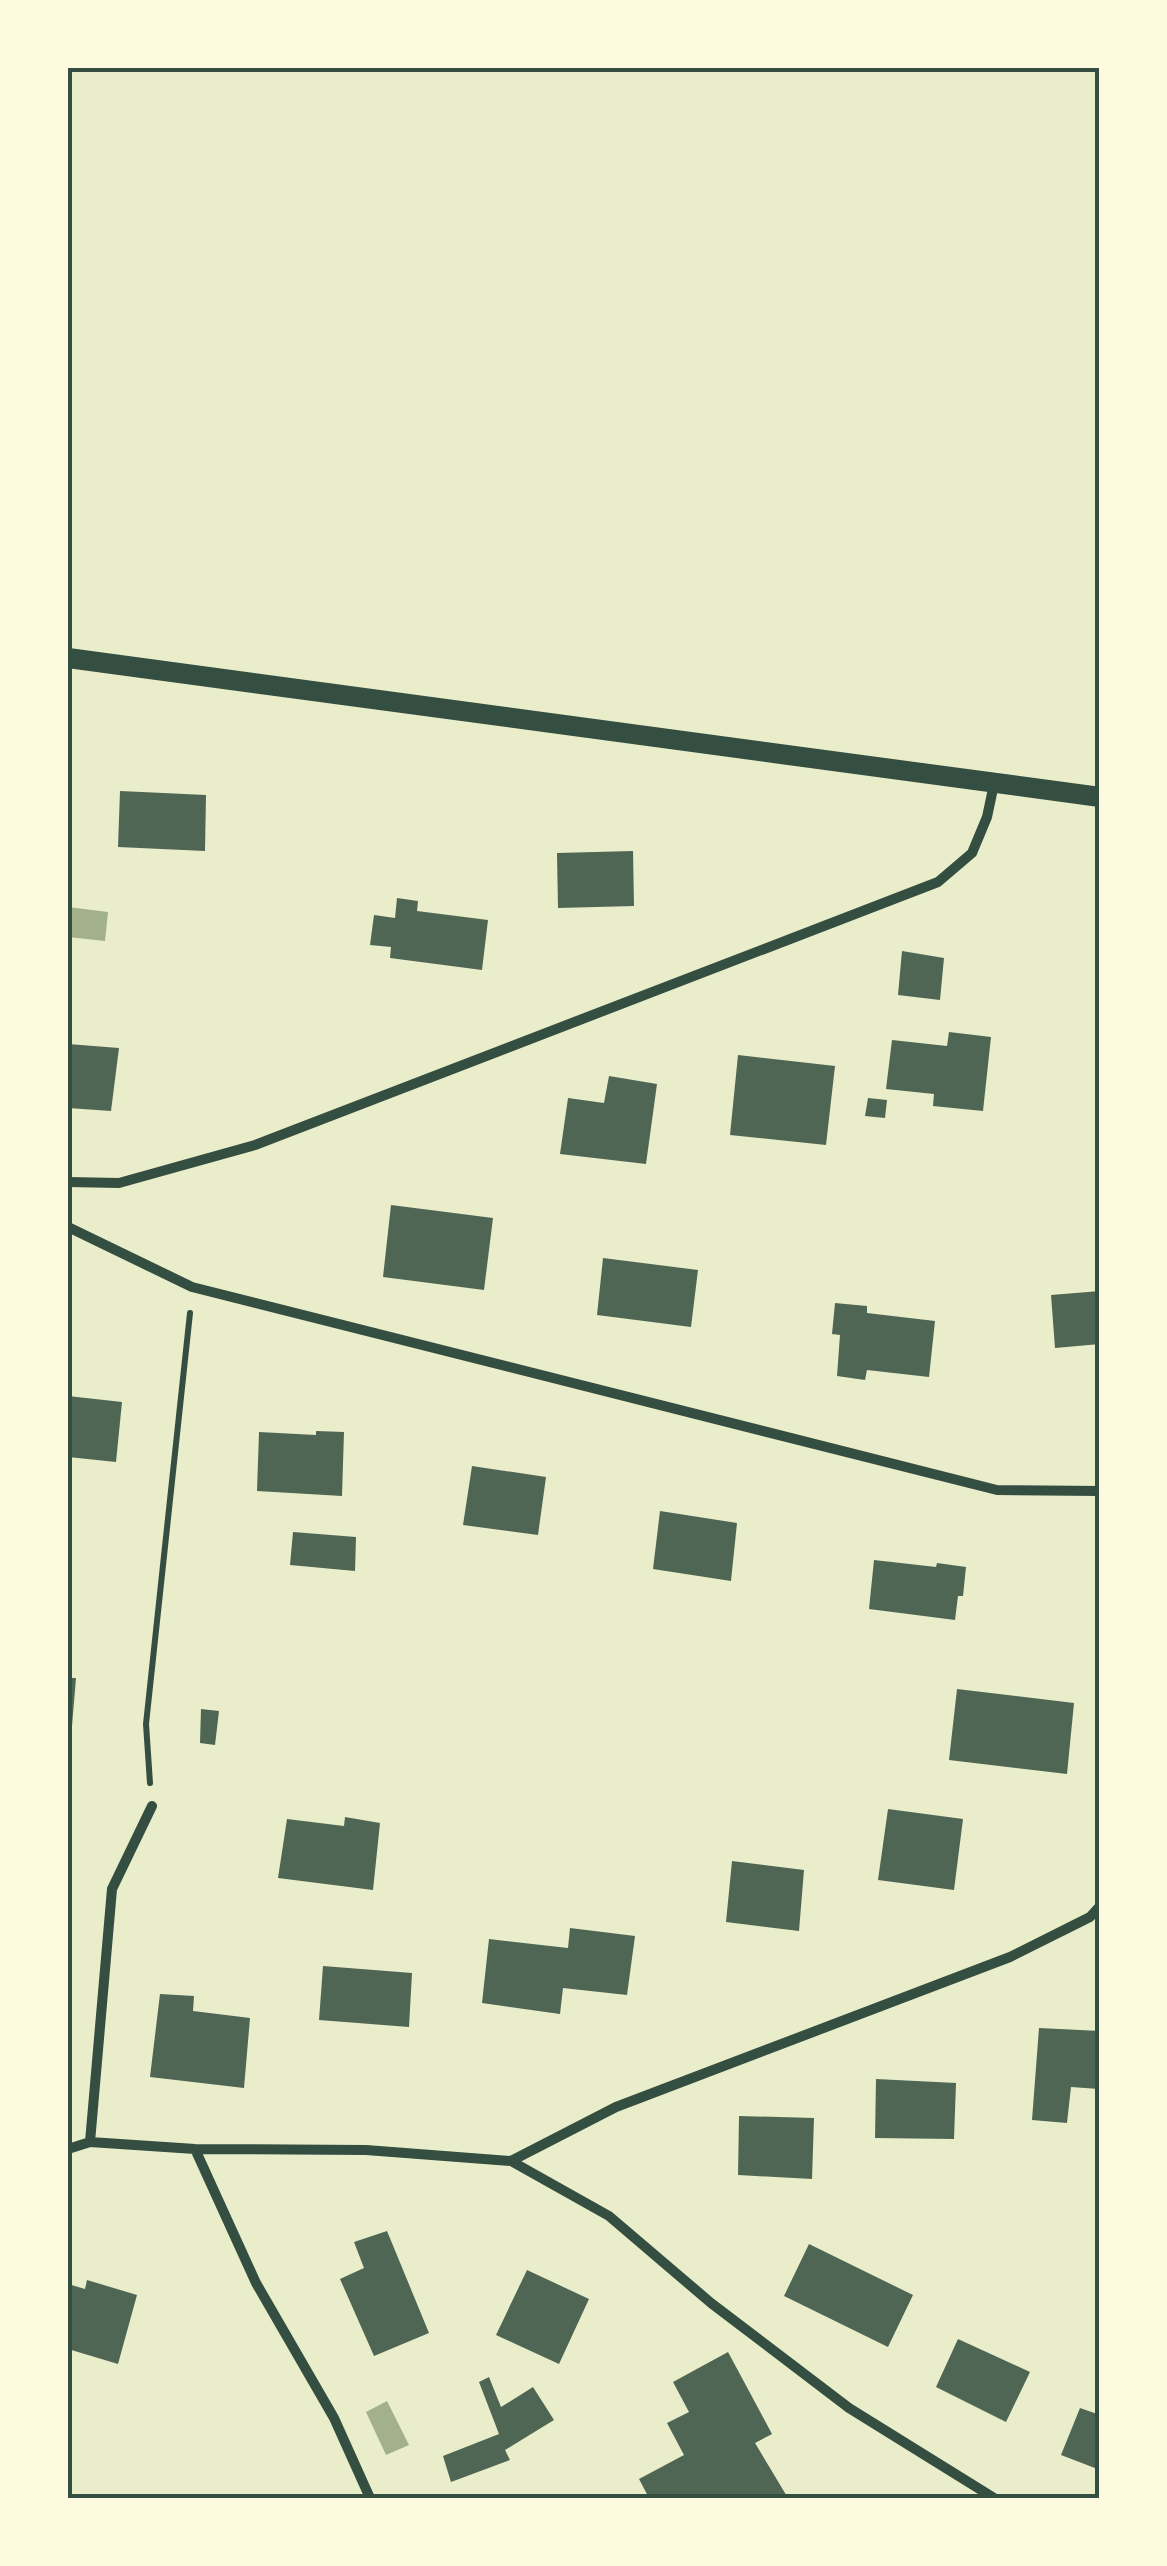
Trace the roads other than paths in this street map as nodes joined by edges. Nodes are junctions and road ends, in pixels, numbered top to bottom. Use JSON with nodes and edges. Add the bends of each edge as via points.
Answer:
{"nodes":[{"id":1,"x":68,"y":658,"type":"edge"},
{"id":2,"x":994,"y":784,"type":"junction"},
{"id":3,"x":1100,"y":798,"type":"edge"},
{"id":4,"x":68,"y":1182,"type":"edge"},
{"id":5,"x":68,"y":1227,"type":"edge"},
{"id":6,"x":1100,"y":1491,"type":"edge"},
{"id":7,"x":152,"y":1806,"type":"road end"},
{"id":8,"x":1100,"y":1906,"type":"edge"},
{"id":9,"x":90,"y":2142,"type":"junction"},
{"id":10,"x":68,"y":2149,"type":"edge"},
{"id":11,"x":195,"y":2149,"type":"junction"},
{"id":12,"x":511,"y":2161,"type":"junction"},
{"id":13,"x":370,"y":2498,"type":"edge"},
{"id":14,"x":994,"y":2498,"type":"edge"}],
"edges":[{"from":1,"to":2,"type":"main road"},
{"from":2,"to":3,"type":"main road"},
{"from":2,"to":4,"type":"street","via":[[972,853],[938,882],[255,1145],[118,1182]]},
{"from":5,"to":6,"type":"street","via":[[192,1287],[997,1490]]},
{"from":7,"to":9,"type":"street","via":[[112,1889]]},
{"from":8,"to":12,"type":"street","via":[[1010,1957],[616,2107]]},
{"from":9,"to":10,"type":"street"},
{"from":9,"to":11,"type":"street"},
{"from":11,"to":12,"type":"street","via":[[366,2150]]},
{"from":11,"to":13,"type":"street","via":[[256,2283],[334,2418]]},
{"from":12,"to":14,"type":"street","via":[[609,2216],[849,2408]]}]}
